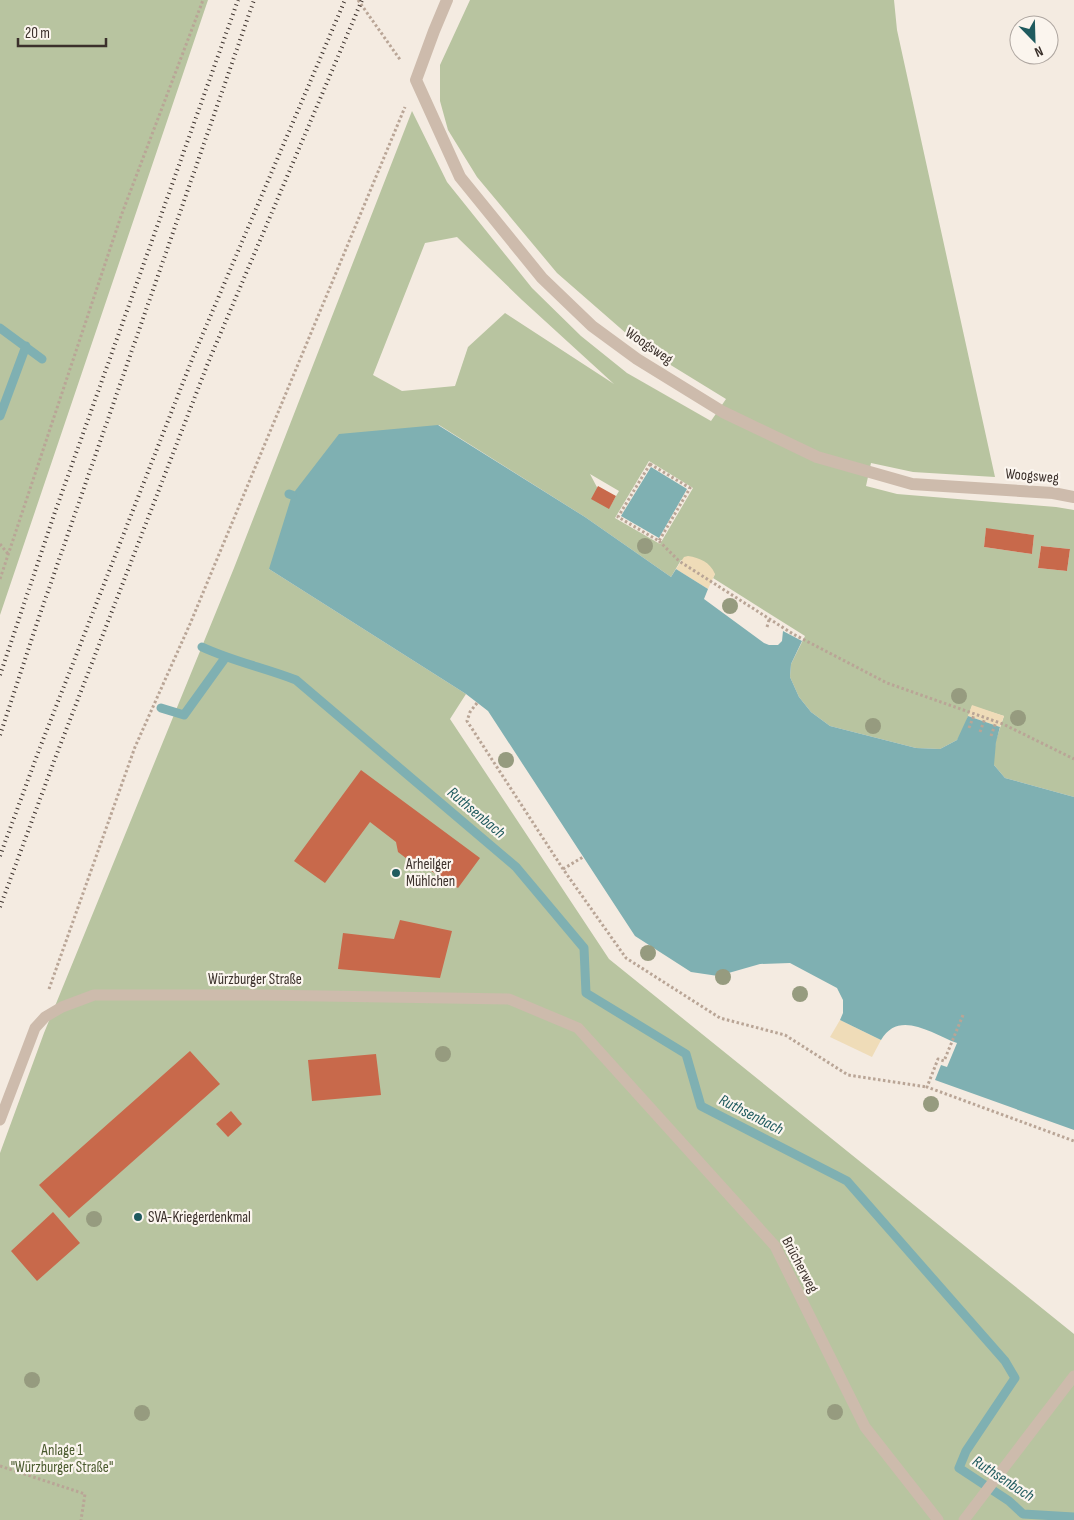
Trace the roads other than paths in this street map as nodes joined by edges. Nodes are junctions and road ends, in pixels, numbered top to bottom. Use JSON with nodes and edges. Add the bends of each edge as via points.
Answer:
{"nodes":[{"id":1,"x":447,"y":0,"type":"edge"},
{"id":2,"x":1074,"y":497,"type":"edge"},
{"id":3,"x":578,"y":1028,"type":"joint"},
{"id":4,"x":0,"y":1120,"type":"edge"},
{"id":5,"x":1074,"y":1376,"type":"edge"},
{"id":6,"x":965,"y":1519,"type":"edge"},
{"id":7,"x":938,"y":1520,"type":"edge"}],
"edges":[{"from":1,"to":2,"type":"street","name":"Woogsweg","via":[[416,80],[460,177],[542,278],[592,326],[637,359],[723,412],[817,458],[912,484]]},
{"from":3,"to":4,"type":"lane","name":"Würzburger Straße","via":[[509,999],[94,995],[62,1007],[45,1017],[35,1028]]},
{"from":3,"to":7,"type":"lane","name":"Brücherweg","via":[[775,1246],[865,1427]]},
{"from":5,"to":6,"type":"lane"}]}
